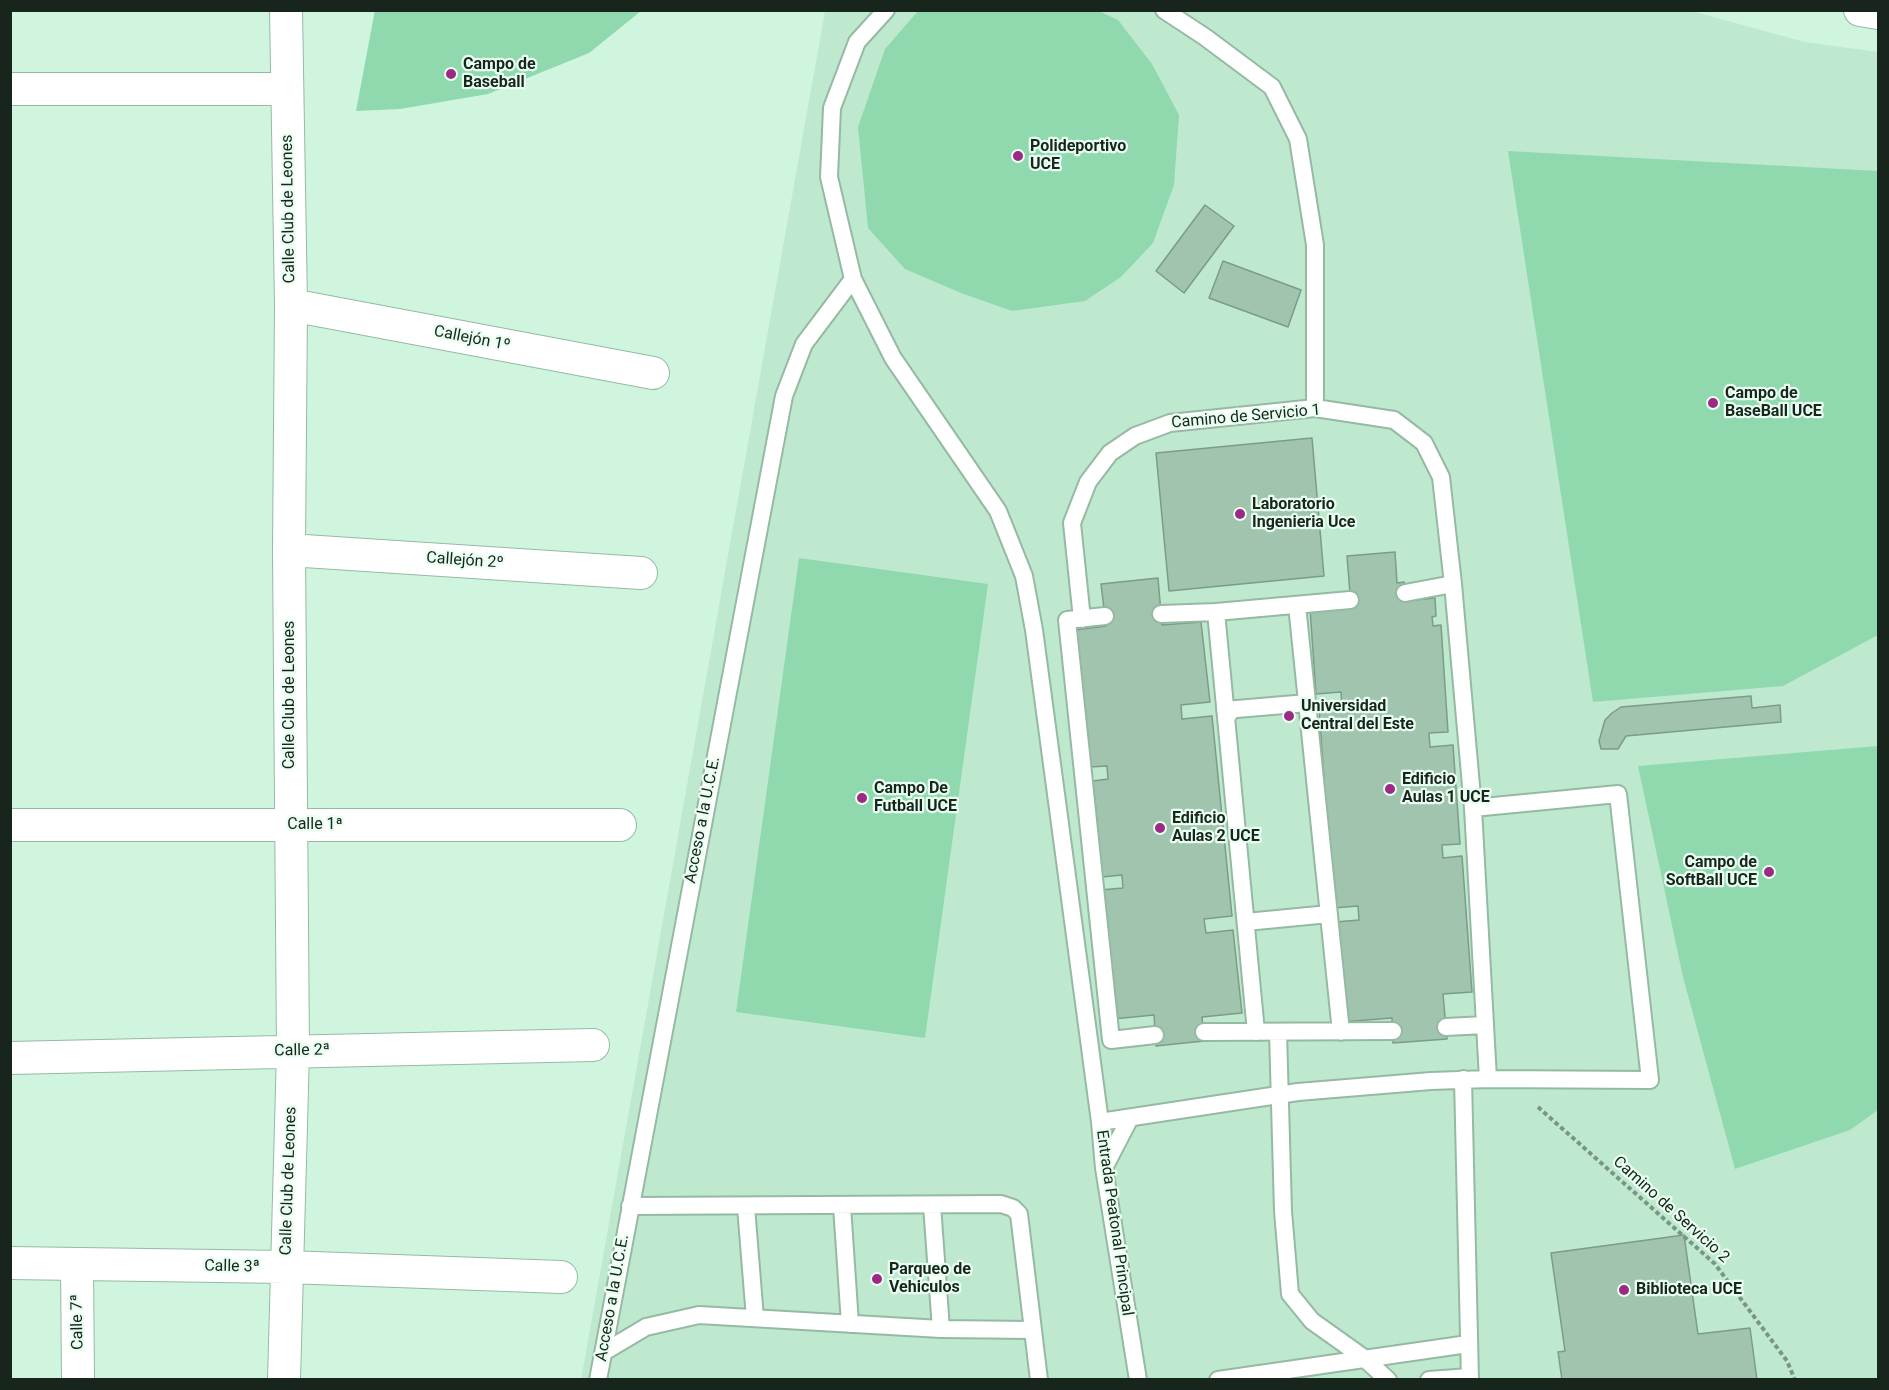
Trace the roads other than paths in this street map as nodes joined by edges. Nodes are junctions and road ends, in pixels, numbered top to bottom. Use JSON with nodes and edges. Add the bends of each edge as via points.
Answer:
{"nodes":[{"id":1,"x":286,"y":10,"type":"edge"},
{"id":2,"x":886,"y":10,"type":"edge"},
{"id":3,"x":1164,"y":10,"type":"edge"},
{"id":4,"x":1860,"y":10,"type":"edge"},
{"id":5,"x":1878,"y":14,"type":"edge"},
{"id":6,"x":10,"y":89,"type":"edge"},
{"id":7,"x":287,"y":89,"type":"junction"},
{"id":8,"x":853,"y":279,"type":"junction"},
{"id":9,"x":291,"y":305,"type":"junction"},
{"id":10,"x":653,"y":373,"type":"dead end"},
{"id":11,"x":1315,"y":408,"type":"junction"},
{"id":12,"x":289,"y":550,"type":"junction"},
{"id":13,"x":641,"y":573,"type":"dead end"},
{"id":14,"x":1453,"y":584,"type":"junction"},
{"id":15,"x":1405,"y":593,"type":"dead end"},
{"id":16,"x":1350,"y":600,"type":"dead end"},
{"id":17,"x":1298,"y":605,"type":"junction"},
{"id":18,"x":1216,"y":612,"type":"junction"},
{"id":19,"x":1161,"y":614,"type":"dead end"},
{"id":20,"x":1105,"y":616,"type":"dead end"},
{"id":21,"x":1082,"y":619,"type":"junction"},
{"id":22,"x":1307,"y":703,"type":"junction"},
{"id":23,"x":1227,"y":712,"type":"junction"},
{"id":24,"x":1473,"y":808,"type":"junction"},
{"id":25,"x":10,"y":825,"type":"edge"},
{"id":26,"x":290,"y":825,"type":"junction"},
{"id":27,"x":620,"y":825,"type":"dead end"},
{"id":28,"x":1329,"y":914,"type":"junction"},
{"id":29,"x":1246,"y":922,"type":"junction"},
{"id":30,"x":1485,"y":1025,"type":"junction"},
{"id":31,"x":1446,"y":1027,"type":"dead end"},
{"id":32,"x":1393,"y":1031,"type":"dead end"},
{"id":33,"x":1204,"y":1032,"type":"dead end"},
{"id":34,"x":1256,"y":1032,"type":"junction"},
{"id":35,"x":1278,"y":1032,"type":"junction"},
{"id":36,"x":1341,"y":1032,"type":"junction"},
{"id":37,"x":1155,"y":1035,"type":"dead end"},
{"id":38,"x":1111,"y":1040,"type":"junction"},
{"id":39,"x":593,"y":1045,"type":"dead end"},
{"id":40,"x":1089,"y":1046,"type":"junction"},
{"id":41,"x":293,"y":1051,"type":"junction"},
{"id":42,"x":10,"y":1058,"type":"edge"},
{"id":43,"x":1463,"y":1079,"type":"junction"},
{"id":44,"x":1488,"y":1079,"type":"junction"},
{"id":45,"x":1279,"y":1095,"type":"junction"},
{"id":46,"x":1130,"y":1118,"type":"junction"},
{"id":47,"x":1100,"y":1122,"type":"junction"},
{"id":48,"x":1104,"y":1168,"type":"junction"},
{"id":49,"x":630,"y":1206,"type":"junction"},
{"id":50,"x":842,"y":1206,"type":"junction"},
{"id":51,"x":932,"y":1206,"type":"junction"},
{"id":52,"x":746,"y":1207,"type":"junction"},
{"id":53,"x":10,"y":1263,"type":"edge"},
{"id":54,"x":77,"y":1265,"type":"junction"},
{"id":55,"x":287,"y":1267,"type":"junction"},
{"id":56,"x":561,"y":1277,"type":"dead end"},
{"id":57,"x":755,"y":1318,"type":"junction"},
{"id":58,"x":850,"y":1324,"type":"junction"},
{"id":59,"x":941,"y":1329,"type":"junction"},
{"id":60,"x":1032,"y":1330,"type":"junction"},
{"id":61,"x":1468,"y":1344,"type":"junction"},
{"id":62,"x":604,"y":1352,"type":"junction"},
{"id":63,"x":1364,"y":1359,"type":"junction"},
{"id":64,"x":1470,"y":1378,"type":"edge"},
{"id":65,"x":78,"y":1380,"type":"edge"},
{"id":66,"x":284,"y":1380,"type":"edge"},
{"id":67,"x":598,"y":1380,"type":"edge"},
{"id":68,"x":1039,"y":1380,"type":"edge"},
{"id":69,"x":1138,"y":1380,"type":"edge"},
{"id":70,"x":1218,"y":1380,"type":"edge"},
{"id":71,"x":1388,"y":1380,"type":"edge"},
{"id":72,"x":1429,"y":1380,"type":"edge"}],
"edges":[{"from":1,"to":7,"type":"street","name":"Calle Club de Leones"},
{"from":2,"to":8,"type":"lane","via":[[856,42],[831,108],[829,177]]},
{"from":3,"to":11,"type":"lane","via":[[1272,87],[1298,140],[1315,245]]},
{"from":4,"to":5,"type":"street"},
{"from":6,"to":7,"type":"street"},
{"from":7,"to":9,"type":"street","name":"Calle Club de Leones"},
{"from":8,"to":40,"type":"lane","via":[[892,358],[998,511],[1024,576]]},
{"from":8,"to":49,"type":"lane","name":"Acceso a la U.C.E.","via":[[804,344],[784,396]]},
{"from":9,"to":10,"type":"street","name":"Callejón 1º"},
{"from":9,"to":12,"type":"street","name":"Calle Club de Leones"},
{"from":11,"to":14,"type":"lane","name":"Camino de Servicio 1","via":[[1394,420],[1424,443],[1441,477]]},
{"from":11,"to":21,"type":"lane","name":"Camino de Servicio 1","via":[[1170,423],[1135,436],[1110,453],[1088,482],[1072,523]]},
{"from":12,"to":13,"type":"street","name":"Callejón 2º"},
{"from":12,"to":26,"type":"street","name":"Calle Club de Leones"},
{"from":14,"to":15,"type":"lane"},
{"from":14,"to":24,"type":"lane","name":"Camino de Servicio 1"},
{"from":16,"to":17,"type":"lane"},
{"from":17,"to":18,"type":"lane"},
{"from":17,"to":22,"type":"lane"},
{"from":18,"to":19,"type":"lane"},
{"from":18,"to":23,"type":"lane"},
{"from":20,"to":21,"type":"lane"},
{"from":21,"to":38,"type":"lane","via":[[1067,620]]},
{"from":22,"to":23,"type":"lane"},
{"from":22,"to":28,"type":"lane"},
{"from":23,"to":29,"type":"lane"},
{"from":24,"to":30,"type":"lane","name":"Camino de Servicio 1"},
{"from":24,"to":44,"type":"lane","name":"Entrada Peatonal Principal","via":[[1617,794],[1650,1080]]},
{"from":25,"to":26,"type":"street","name":"Calle 1ª"},
{"from":26,"to":27,"type":"street","name":"Calle 1ª"},
{"from":26,"to":41,"type":"street","name":"Calle Club de Leones"},
{"from":28,"to":29,"type":"lane"},
{"from":28,"to":36,"type":"lane"},
{"from":29,"to":34,"type":"lane"},
{"from":30,"to":31,"type":"lane"},
{"from":30,"to":44,"type":"lane","name":"Camino de Servicio 1"},
{"from":32,"to":36,"type":"lane"},
{"from":33,"to":34,"type":"lane"},
{"from":34,"to":35,"type":"lane"},
{"from":35,"to":36,"type":"lane"},
{"from":35,"to":45,"type":"lane"},
{"from":37,"to":38,"type":"lane"},
{"from":38,"to":40,"type":"lane"},
{"from":39,"to":41,"type":"street","name":"Calle 2ª"},
{"from":40,"to":47,"type":"lane"},
{"from":41,"to":42,"type":"street","name":"Calle 2ª"},
{"from":41,"to":55,"type":"street","name":"Calle Club de Leones"},
{"from":43,"to":44,"type":"lane","name":"Entrada Peatonal Principal"},
{"from":43,"to":45,"type":"lane","name":"Entrada Peatonal Principal"},
{"from":43,"to":61,"type":"lane"},
{"from":45,"to":46,"type":"lane","name":"Entrada Peatonal Principal"},
{"from":45,"to":63,"type":"lane","via":[[1290,1294],[1312,1321]]},
{"from":46,"to":47,"type":"lane","name":"Entrada Peatonal Principal"},
{"from":46,"to":48,"type":"lane"},
{"from":47,"to":48,"type":"lane","name":"Entrada Peatonal Principal"},
{"from":48,"to":69,"type":"lane","name":"Entrada Peatonal Principal"},
{"from":49,"to":52,"type":"lane"},
{"from":49,"to":62,"type":"lane","name":"Acceso a la U.C.E."},
{"from":50,"to":51,"type":"lane"},
{"from":50,"to":52,"type":"lane"},
{"from":50,"to":58,"type":"lane"},
{"from":51,"to":59,"type":"lane"},
{"from":51,"to":60,"type":"lane","via":[[1001,1204],[1019,1214]]},
{"from":52,"to":57,"type":"lane"},
{"from":53,"to":54,"type":"street","name":"Calle 3ª"},
{"from":54,"to":55,"type":"street","name":"Calle 3ª"},
{"from":54,"to":65,"type":"street","name":"Calle 7ª"},
{"from":55,"to":56,"type":"street","name":"Calle 3ª"},
{"from":55,"to":66,"type":"street","name":"Calle Club de Leones"},
{"from":57,"to":58,"type":"lane"},
{"from":57,"to":62,"type":"lane","via":[[699,1315],[646,1327]]},
{"from":58,"to":59,"type":"lane"},
{"from":59,"to":60,"type":"lane"},
{"from":60,"to":68,"type":"lane"},
{"from":61,"to":63,"type":"lane"},
{"from":61,"to":64,"type":"lane"},
{"from":62,"to":67,"type":"lane","name":"Acceso a la U.C.E."},
{"from":63,"to":70,"type":"lane"},
{"from":63,"to":71,"type":"lane"},
{"from":64,"to":72,"type":"lane"}]}
